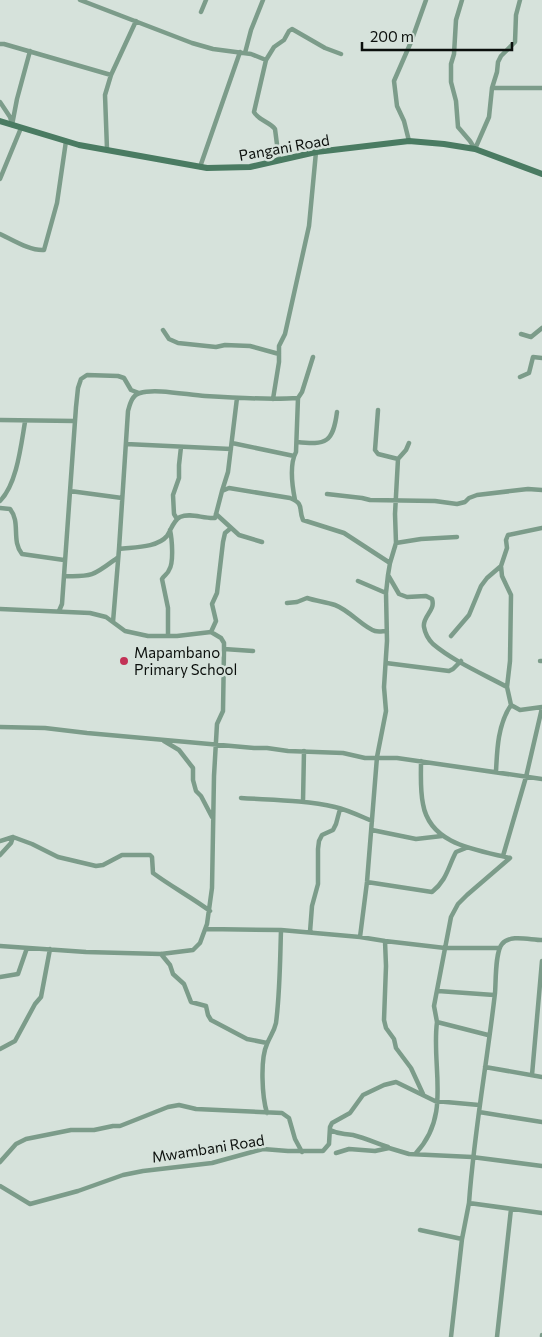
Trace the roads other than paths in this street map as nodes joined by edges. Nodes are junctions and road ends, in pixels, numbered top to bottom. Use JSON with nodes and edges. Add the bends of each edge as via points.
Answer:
{"nodes":[{"id":1,"x":80,"y":0,"type":"edge"},
{"id":2,"x":206,"y":0,"type":"edge"},
{"id":3,"x":263,"y":0,"type":"edge"},
{"id":4,"x":426,"y":0,"type":"edge"},
{"id":5,"x":462,"y":0,"type":"edge"},
{"id":6,"x":520,"y":0,"type":"edge"},
{"id":7,"x":87,"y":1,"type":"edge"},
{"id":8,"x":201,"y":12,"type":"dead end"},
{"id":9,"x":136,"y":22,"type":"junction"},
{"id":10,"x":0,"y":44,"type":"edge"},
{"id":11,"x":30,"y":51,"type":"junction"},
{"id":12,"x":242,"y":53,"type":"junction"},
{"id":13,"x":341,"y":54,"type":"dead end"},
{"id":14,"x":266,"y":60,"type":"junction"},
{"id":15,"x":111,"y":76,"type":"junction"},
{"id":16,"x":492,"y":88,"type":"junction"},
{"id":17,"x":542,"y":88,"type":"edge"},
{"id":18,"x":0,"y":102,"type":"edge"},
{"id":19,"x":0,"y":121,"type":"edge"},
{"id":20,"x":12,"y":125,"type":"junction"},
{"id":21,"x":20,"y":128,"type":"junction"},
{"id":22,"x":66,"y":141,"type":"junction"},
{"id":23,"x":409,"y":141,"type":"junction"},
{"id":24,"x":107,"y":149,"type":"junction"},
{"id":25,"x":475,"y":149,"type":"junction"},
{"id":26,"x":316,"y":152,"type":"junction"},
{"id":27,"x":279,"y":160,"type":"junction"},
{"id":28,"x":200,"y":167,"type":"junction"},
{"id":29,"x":542,"y":174,"type":"edge"},
{"id":30,"x":0,"y":179,"type":"edge"},
{"id":31,"x":0,"y":234,"type":"edge"},
{"id":32,"x":542,"y":328,"type":"edge"},
{"id":33,"x":162,"y":330,"type":"dead end"},
{"id":34,"x":521,"y":334,"type":"dead end"},
{"id":35,"x":279,"y":354,"type":"junction"},
{"id":36,"x":313,"y":357,"type":"dead end"},
{"id":37,"x":542,"y":358,"type":"edge"},
{"id":38,"x":520,"y":377,"type":"dead end"},
{"id":39,"x":139,"y":393,"type":"junction"},
{"id":40,"x":237,"y":398,"type":"junction"},
{"id":41,"x":298,"y":398,"type":"junction"},
{"id":42,"x":273,"y":399,"type":"junction"},
{"id":43,"x":378,"y":410,"type":"dead end"},
{"id":44,"x":337,"y":412,"type":"dead end"},
{"id":45,"x":0,"y":420,"type":"edge"},
{"id":46,"x":75,"y":421,"type":"junction"},
{"id":47,"x":25,"y":422,"type":"junction"},
{"id":48,"x":297,"y":442,"type":"junction"},
{"id":49,"x":232,"y":443,"type":"junction"},
{"id":50,"x":409,"y":443,"type":"dead end"},
{"id":51,"x":126,"y":444,"type":"junction"},
{"id":52,"x":182,"y":447,"type":"junction"},
{"id":53,"x":231,"y":449,"type":"junction"},
{"id":54,"x":294,"y":456,"type":"junction"},
{"id":55,"x":398,"y":459,"type":"junction"},
{"id":56,"x":542,"y":490,"type":"edge"},
{"id":57,"x":70,"y":491,"type":"junction"},
{"id":58,"x":222,"y":491,"type":"junction"},
{"id":59,"x":327,"y":494,"type":"dead end"},
{"id":60,"x":122,"y":498,"type":"junction"},
{"id":61,"x":295,"y":500,"type":"junction"},
{"id":62,"x":0,"y":501,"type":"edge"},
{"id":63,"x":395,"y":501,"type":"junction"},
{"id":64,"x":0,"y":508,"type":"edge"},
{"id":65,"x":216,"y":514,"type":"junction"},
{"id":66,"x":177,"y":519,"type":"junction"},
{"id":67,"x":232,"y":528,"type":"junction"},
{"id":68,"x":542,"y":528,"type":"edge"},
{"id":69,"x":170,"y":530,"type":"junction"},
{"id":70,"x":457,"y":537,"type":"dead end"},
{"id":71,"x":262,"y":542,"type":"dead end"},
{"id":72,"x":396,"y":543,"type":"junction"},
{"id":73,"x":119,"y":549,"type":"junction"},
{"id":74,"x":117,"y":558,"type":"junction"},
{"id":75,"x":64,"y":560,"type":"junction"},
{"id":76,"x":390,"y":562,"type":"junction"},
{"id":77,"x":501,"y":566,"type":"junction"},
{"id":78,"x":388,"y":575,"type":"junction"},
{"id":79,"x":64,"y":576,"type":"junction"},
{"id":80,"x":358,"y":581,"type":"dead end"},
{"id":81,"x":386,"y":593,"type":"junction"},
{"id":82,"x":287,"y":603,"type":"dead end"},
{"id":83,"x":0,"y":609,"type":"edge"},
{"id":84,"x":59,"y":612,"type":"junction"},
{"id":85,"x":112,"y":622,"type":"junction"},
{"id":86,"x":387,"y":631,"type":"junction"},
{"id":87,"x":210,"y":632,"type":"junction"},
{"id":88,"x":168,"y":635,"type":"junction"},
{"id":89,"x":451,"y":636,"type":"dead end"},
{"id":90,"x":224,"y":649,"type":"junction"},
{"id":91,"x":253,"y":651,"type":"dead end"},
{"id":92,"x":461,"y":661,"type":"junction"},
{"id":93,"x":386,"y":662,"type":"junction"},
{"id":94,"x":507,"y":687,"type":"junction"},
{"id":95,"x":512,"y":705,"type":"junction"},
{"id":96,"x":542,"y":707,"type":"edge"},
{"id":97,"x":0,"y":727,"type":"edge"},
{"id":98,"x":162,"y":740,"type":"junction"},
{"id":99,"x":216,"y":744,"type":"junction"},
{"id":100,"x":304,"y":751,"type":"junction"},
{"id":101,"x":377,"y":757,"type":"junction"},
{"id":102,"x":421,"y":761,"type":"junction"},
{"id":103,"x":496,"y":772,"type":"junction"},
{"id":104,"x":526,"y":777,"type":"junction"},
{"id":105,"x":542,"y":779,"type":"edge"},
{"id":106,"x":241,"y":798,"type":"dead end"},
{"id":107,"x":303,"y":802,"type":"junction"},
{"id":108,"x":340,"y":809,"type":"junction"},
{"id":109,"x":214,"y":820,"type":"junction"},
{"id":110,"x":372,"y":821,"type":"junction"},
{"id":111,"x":372,"y":830,"type":"junction"},
{"id":112,"x":443,"y":836,"type":"junction"},
{"id":113,"x":13,"y":837,"type":"junction"},
{"id":114,"x":0,"y":842,"type":"edge"},
{"id":115,"x":466,"y":848,"type":"junction"},
{"id":116,"x":0,"y":855,"type":"edge"},
{"id":117,"x":504,"y":856,"type":"junction"},
{"id":118,"x":368,"y":882,"type":"junction"},
{"id":119,"x":210,"y":911,"type":"junction"},
{"id":120,"x":206,"y":929,"type":"junction"},
{"id":121,"x":281,"y":930,"type":"junction"},
{"id":122,"x":310,"y":932,"type":"junction"},
{"id":123,"x":360,"y":937,"type":"junction"},
{"id":124,"x":542,"y":940,"type":"edge"},
{"id":125,"x":386,"y":941,"type":"junction"},
{"id":126,"x":0,"y":946,"type":"edge"},
{"id":127,"x":443,"y":947,"type":"junction"},
{"id":128,"x":27,"y":948,"type":"junction"},
{"id":129,"x":499,"y":948,"type":"junction"},
{"id":130,"x":50,"y":949,"type":"junction"},
{"id":131,"x":161,"y":954,"type":"junction"},
{"id":132,"x":542,"y":961,"type":"edge"},
{"id":133,"x":0,"y":976,"type":"edge"},
{"id":134,"x":438,"y":991,"type":"junction"},
{"id":135,"x":494,"y":995,"type":"junction"},
{"id":136,"x":437,"y":1022,"type":"junction"},
{"id":137,"x":488,"y":1034,"type":"junction"},
{"id":138,"x":267,"y":1043,"type":"junction"},
{"id":139,"x":0,"y":1048,"type":"edge"},
{"id":140,"x":485,"y":1067,"type":"junction"},
{"id":141,"x":532,"y":1076,"type":"junction"},
{"id":142,"x":542,"y":1077,"type":"edge"},
{"id":143,"x":423,"y":1094,"type":"junction"},
{"id":144,"x":436,"y":1101,"type":"junction"},
{"id":145,"x":479,"y":1105,"type":"junction"},
{"id":146,"x":478,"y":1112,"type":"junction"},
{"id":147,"x":267,"y":1113,"type":"junction"},
{"id":148,"x":542,"y":1122,"type":"edge"},
{"id":149,"x":330,"y":1130,"type":"junction"},
{"id":150,"x":389,"y":1148,"type":"junction"},
{"id":151,"x":302,"y":1152,"type":"junction"},
{"id":152,"x":336,"y":1153,"type":"dead end"},
{"id":153,"x":416,"y":1153,"type":"junction"},
{"id":154,"x":472,"y":1157,"type":"junction"},
{"id":155,"x":0,"y":1162,"type":"edge"},
{"id":156,"x":542,"y":1166,"type":"edge"},
{"id":157,"x":0,"y":1186,"type":"edge"},
{"id":158,"x":468,"y":1203,"type":"junction"},
{"id":159,"x":511,"y":1209,"type":"junction"},
{"id":160,"x":542,"y":1213,"type":"edge"},
{"id":161,"x":420,"y":1230,"type":"dead end"},
{"id":162,"x":462,"y":1239,"type":"junction"},
{"id":163,"x":451,"y":1337,"type":"edge"},
{"id":164,"x":497,"y":1337,"type":"edge"}],
"edges":[{"from":1,"to":7,"type":"street"},
{"from":2,"to":8,"type":"street"},
{"from":3,"to":12,"type":"street"},
{"from":4,"to":23,"type":"street","via":[[394,81],[396,106]]},
{"from":5,"to":25,"type":"street","via":[[456,20],[451,82],[458,128]]},
{"from":6,"to":16,"type":"street","via":[[515,42],[501,56]]},
{"from":7,"to":9,"type":"street"},
{"from":9,"to":12,"type":"street","via":[[192,43]]},
{"from":9,"to":15,"type":"street"},
{"from":10,"to":11,"type":"street"},
{"from":11,"to":15,"type":"street"},
{"from":11,"to":20,"type":"street"},
{"from":12,"to":14,"type":"street"},
{"from":12,"to":28,"type":"street"},
{"from":13,"to":14,"type":"street","via":[[292,29]]},
{"from":14,"to":27,"type":"street","via":[[254,112],[276,129]]},
{"from":15,"to":24,"type":"street","via":[[105,95]]},
{"from":16,"to":17,"type":"street"},
{"from":16,"to":25,"type":"street","via":[[489,117]]},
{"from":18,"to":20,"type":"street"},
{"from":19,"to":20,"type":"main road","name":"Pangani Road"},
{"from":20,"to":21,"type":"main road","name":"Pangani Road"},
{"from":21,"to":22,"type":"main road","name":"Pangani Road"},
{"from":21,"to":30,"type":"street"},
{"from":22,"to":24,"type":"main road","name":"Pangani Road"},
{"from":22,"to":31,"type":"street","via":[[57,203],[44,250]]},
{"from":23,"to":25,"type":"main road","name":"Pangani Road"},
{"from":23,"to":26,"type":"main road","name":"Pangani Road"},
{"from":24,"to":28,"type":"main road","name":"Pangani Road"},
{"from":25,"to":29,"type":"main road","name":"Pangani Road"},
{"from":26,"to":27,"type":"main road","name":"Pangani Road"},
{"from":26,"to":35,"type":"street","via":[[309,226]]},
{"from":27,"to":28,"type":"main road","name":"Pangani Road","via":[[239,168]]},
{"from":32,"to":34,"type":"street","via":[[531,337]]},
{"from":33,"to":35,"type":"street","via":[[169,339],[178,343],[250,346]]},
{"from":35,"to":42,"type":"street"},
{"from":36,"to":41,"type":"street"},
{"from":37,"to":38,"type":"street","via":[[533,357],[528,373]]},
{"from":39,"to":40,"type":"street"},
{"from":39,"to":46,"type":"street","via":[[131,390],[124,378],[87,375],[81,379],[78,388]]},
{"from":39,"to":51,"type":"street","via":[[132,399],[128,411]]},
{"from":40,"to":42,"type":"street"},
{"from":40,"to":49,"type":"street"},
{"from":41,"to":42,"type":"street"},
{"from":41,"to":48,"type":"street"},
{"from":43,"to":55,"type":"street","via":[[375,450],[378,454]]},
{"from":44,"to":48,"type":"street","via":[[333,434],[327,439],[320,444]]},
{"from":45,"to":47,"type":"street"},
{"from":46,"to":47,"type":"street"},
{"from":46,"to":57,"type":"street"},
{"from":47,"to":62,"type":"street","via":[[18,465],[9,489]]},
{"from":48,"to":54,"type":"street"},
{"from":49,"to":53,"type":"street"},
{"from":49,"to":54,"type":"street"},
{"from":50,"to":55,"type":"street"},
{"from":51,"to":52,"type":"street"},
{"from":51,"to":60,"type":"street"},
{"from":52,"to":53,"type":"street"},
{"from":52,"to":66,"type":"street","via":[[179,478],[173,495]]},
{"from":53,"to":58,"type":"street"},
{"from":54,"to":61,"type":"street"},
{"from":55,"to":63,"type":"street"},
{"from":56,"to":63,"type":"street","via":[[477,496],[457,504]]},
{"from":57,"to":60,"type":"street"},
{"from":57,"to":75,"type":"street"},
{"from":58,"to":61,"type":"street","via":[[229,488]]},
{"from":58,"to":65,"type":"street"},
{"from":59,"to":63,"type":"street"},
{"from":60,"to":73,"type":"street"},
{"from":61,"to":76,"type":"street","via":[[300,504],[303,520],[344,534]]},
{"from":63,"to":72,"type":"street"},
{"from":64,"to":75,"type":"street","via":[[10,509],[14,514],[16,544],[22,554]]},
{"from":65,"to":66,"type":"street","via":[[214,518],[193,515]]},
{"from":65,"to":67,"type":"street"},
{"from":66,"to":69,"type":"street"},
{"from":67,"to":71,"type":"street","via":[[239,535]]},
{"from":67,"to":87,"type":"street","via":[[223,542],[217,593],[212,604],[216,621]]},
{"from":68,"to":77,"type":"street","via":[[508,535]]},
{"from":69,"to":73,"type":"street","via":[[159,543]]},
{"from":69,"to":88,"type":"street","via":[[171,566],[162,579],[168,608]]},
{"from":70,"to":72,"type":"street"},
{"from":72,"to":76,"type":"street"},
{"from":73,"to":74,"type":"street"},
{"from":74,"to":79,"type":"street","via":[[86,576]]},
{"from":74,"to":85,"type":"street"},
{"from":75,"to":79,"type":"street"},
{"from":76,"to":78,"type":"street"},
{"from":77,"to":89,"type":"street","via":[[481,586],[469,615]]},
{"from":77,"to":94,"type":"street","via":[[511,595]]},
{"from":78,"to":81,"type":"street"},
{"from":78,"to":92,"type":"street","via":[[399,594],[432,599],[431,611],[424,623],[428,637]]},
{"from":79,"to":84,"type":"street"},
{"from":80,"to":81,"type":"street"},
{"from":81,"to":86,"type":"street"},
{"from":82,"to":86,"type":"street","via":[[307,598],[334,605],[376,632]]},
{"from":83,"to":84,"type":"street"},
{"from":84,"to":85,"type":"street","via":[[90,613]]},
{"from":85,"to":88,"type":"street","via":[[134,634]]},
{"from":86,"to":93,"type":"street"},
{"from":87,"to":88,"type":"street"},
{"from":87,"to":90,"type":"street","via":[[220,638]]},
{"from":90,"to":91,"type":"street"},
{"from":90,"to":99,"type":"street","via":[[223,711]]},
{"from":92,"to":93,"type":"street","via":[[449,671]]},
{"from":92,"to":94,"type":"street"},
{"from":93,"to":101,"type":"street","via":[[386,711]]},
{"from":94,"to":95,"type":"street"},
{"from":95,"to":96,"type":"street","via":[[523,710]]},
{"from":95,"to":103,"type":"street","via":[[504,718],[498,743]]},
{"from":96,"to":104,"type":"street"},
{"from":97,"to":98,"type":"street","via":[[45,728]]},
{"from":98,"to":99,"type":"street"},
{"from":98,"to":109,"type":"street","via":[[179,750],[193,768],[196,791]]},
{"from":99,"to":100,"type":"street"},
{"from":99,"to":109,"type":"street"},
{"from":100,"to":101,"type":"street"},
{"from":100,"to":107,"type":"street"},
{"from":101,"to":102,"type":"street"},
{"from":101,"to":110,"type":"street"},
{"from":102,"to":103,"type":"street"},
{"from":102,"to":112,"type":"street","via":[[423,804],[427,818]]},
{"from":103,"to":104,"type":"street"},
{"from":104,"to":105,"type":"street"},
{"from":104,"to":117,"type":"street"},
{"from":106,"to":107,"type":"street"},
{"from":107,"to":108,"type":"street"},
{"from":108,"to":110,"type":"street"},
{"from":108,"to":122,"type":"street","via":[[333,830],[322,835],[319,841],[318,884]]},
{"from":109,"to":119,"type":"street"},
{"from":110,"to":111,"type":"street"},
{"from":111,"to":112,"type":"street","via":[[416,839]]},
{"from":111,"to":118,"type":"street"},
{"from":112,"to":115,"type":"street"},
{"from":113,"to":114,"type":"street"},
{"from":113,"to":116,"type":"street"},
{"from":113,"to":119,"type":"street","via":[[58,857],[96,866],[122,855],[150,855],[154,873]]},
{"from":115,"to":117,"type":"street"},
{"from":115,"to":118,"type":"street","via":[[456,852],[449,870],[432,892]]},
{"from":117,"to":127,"type":"street","via":[[510,858],[454,910]]},
{"from":118,"to":123,"type":"street"},
{"from":119,"to":120,"type":"street"},
{"from":120,"to":121,"type":"street"},
{"from":120,"to":131,"type":"street","via":[[192,950]]},
{"from":121,"to":122,"type":"street"},
{"from":121,"to":138,"type":"street","via":[[276,1020]]},
{"from":122,"to":123,"type":"street"},
{"from":123,"to":125,"type":"street"},
{"from":124,"to":129,"type":"street","via":[[511,939]]},
{"from":125,"to":127,"type":"street"},
{"from":125,"to":143,"type":"street","via":[[384,1020]]},
{"from":126,"to":128,"type":"street"},
{"from":127,"to":129,"type":"street"},
{"from":127,"to":134,"type":"street"},
{"from":128,"to":130,"type":"street"},
{"from":128,"to":133,"type":"street","via":[[18,974]]},
{"from":129,"to":135,"type":"street"},
{"from":130,"to":131,"type":"street"},
{"from":130,"to":139,"type":"street","via":[[41,997],[15,1042]]},
{"from":131,"to":138,"type":"street","via":[[173,974],[184,984],[191,1002],[206,1006],[211,1020],[247,1039]]},
{"from":132,"to":141,"type":"street"},
{"from":134,"to":135,"type":"street"},
{"from":134,"to":136,"type":"street","via":[[434,1006]]},
{"from":135,"to":137,"type":"street"},
{"from":136,"to":137,"type":"street"},
{"from":136,"to":144,"type":"street"},
{"from":137,"to":140,"type":"street"},
{"from":138,"to":147,"type":"street","via":[[263,1061],[263,1092]]},
{"from":140,"to":141,"type":"street"},
{"from":140,"to":145,"type":"street"},
{"from":141,"to":142,"type":"street"},
{"from":143,"to":144,"type":"street","name":"Mwambani Road"},
{"from":143,"to":149,"type":"street","name":"Mwambani Road","via":[[398,1082],[384,1085],[363,1095],[350,1113],[332,1123]]},
{"from":144,"to":145,"type":"street","name":"Mwambani Road"},
{"from":144,"to":153,"type":"street","via":[[431,1133]]},
{"from":145,"to":146,"type":"street"},
{"from":146,"to":148,"type":"street"},
{"from":146,"to":154,"type":"street"},
{"from":147,"to":151,"type":"street","via":[[287,1116]]},
{"from":147,"to":155,"type":"street","via":[[179,1105],[168,1107],[120,1126],[71,1130],[22,1140]]},
{"from":149,"to":150,"type":"street"},
{"from":149,"to":151,"type":"street","name":"Mwambani Road","via":[[325,1150]]},
{"from":150,"to":152,"type":"street","via":[[375,1151],[349,1149]]},
{"from":150,"to":153,"type":"street"},
{"from":151,"to":157,"type":"street","name":"Mwambani Road","via":[[263,1149],[212,1163],[143,1171],[30,1204]]},
{"from":153,"to":154,"type":"street"},
{"from":154,"to":156,"type":"street"},
{"from":154,"to":158,"type":"street"},
{"from":158,"to":159,"type":"street"},
{"from":158,"to":162,"type":"street"},
{"from":159,"to":160,"type":"street"},
{"from":159,"to":164,"type":"street"},
{"from":161,"to":162,"type":"street"},
{"from":162,"to":163,"type":"street"}]}
